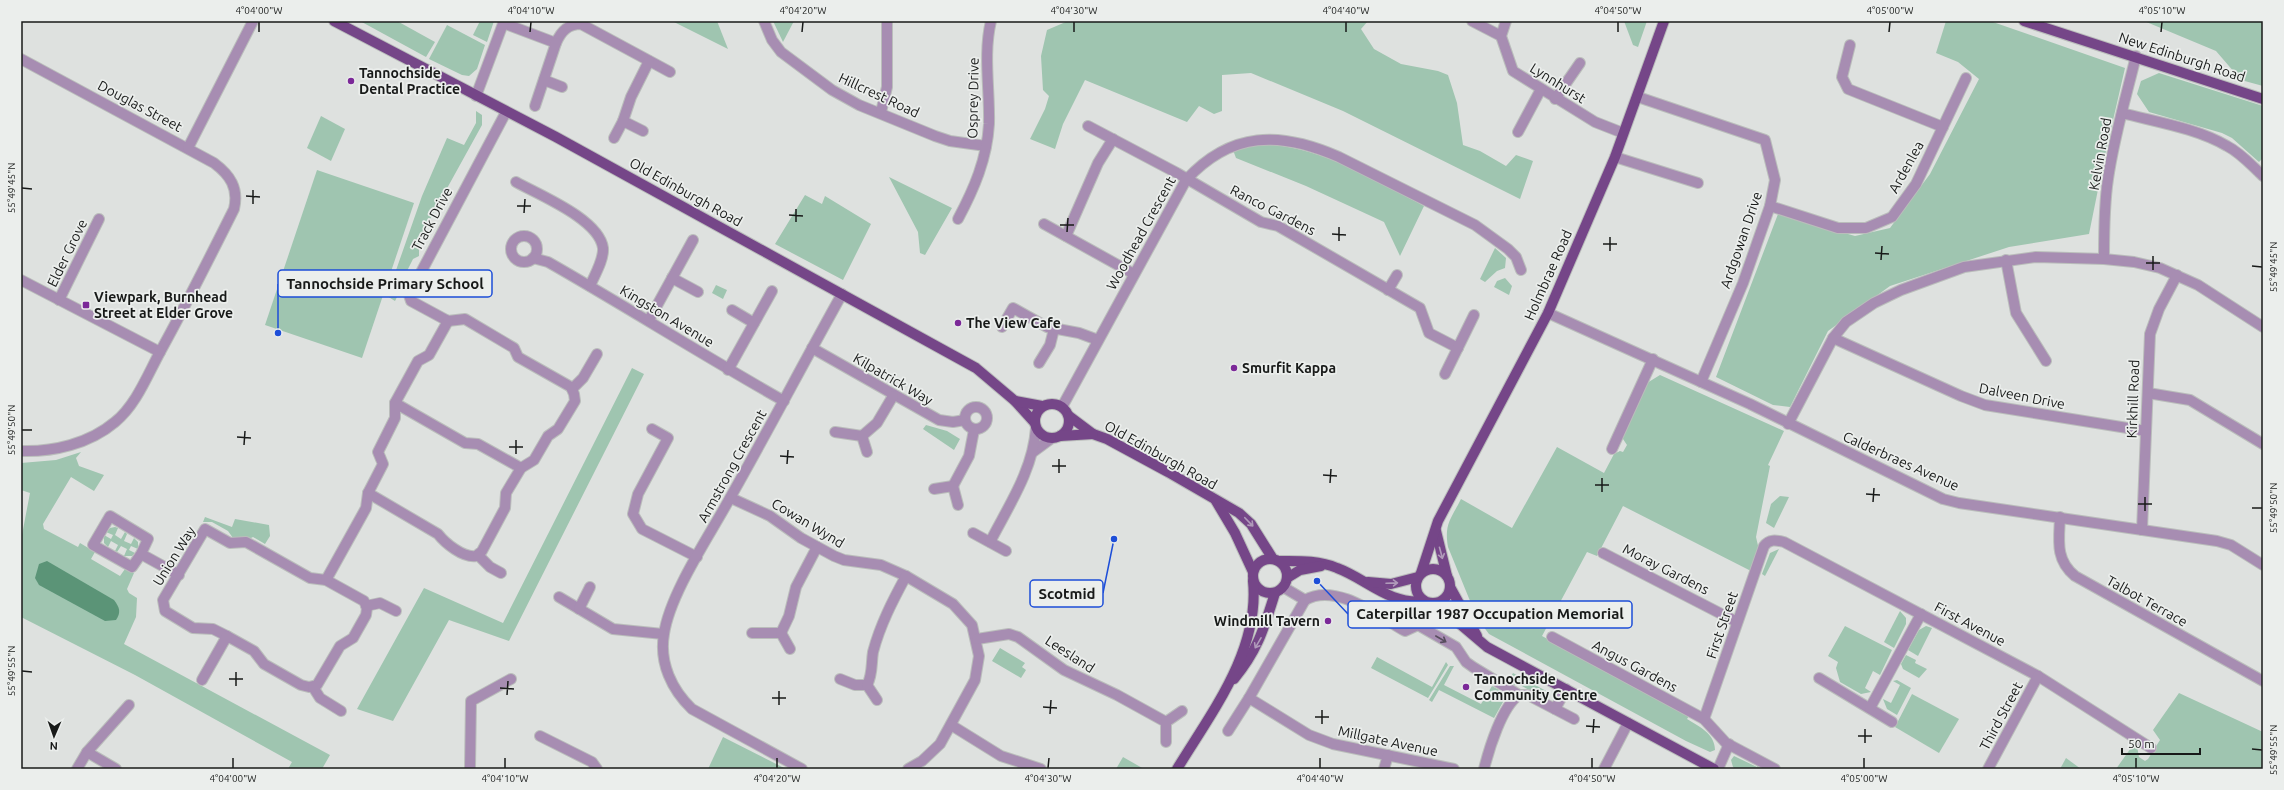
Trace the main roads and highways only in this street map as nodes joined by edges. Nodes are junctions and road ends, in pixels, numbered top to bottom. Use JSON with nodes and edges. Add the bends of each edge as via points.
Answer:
{"nodes":[{"id":1,"x":334,"y":21,"type":"edge"},
{"id":2,"x":1664,"y":21,"type":"edge"},
{"id":3,"x":2024,"y":21,"type":"edge"},
{"id":4,"x":2263,"y":99,"type":"edge"},
{"id":5,"x":1015,"y":401,"type":"junction"},
{"id":6,"x":1042,"y":406,"type":"junction"},
{"id":7,"x":1069,"y":416,"type":"junction"},
{"id":8,"x":1035,"y":425,"type":"junction"},
{"id":9,"x":1093,"y":434,"type":"junction"},
{"id":10,"x":1056,"y":437,"type":"junction"},
{"id":11,"x":1216,"y":501,"type":"junction"},
{"id":12,"x":1436,"y":530,"type":"junction"},
{"id":13,"x":1276,"y":560,"type":"junction"},
{"id":14,"x":1325,"y":565,"type":"junction"},
{"id":15,"x":1419,"y":575,"type":"junction"},
{"id":16,"x":1447,"y":576,"type":"junction"},
{"id":17,"x":1253,"y":577,"type":"junction"},
{"id":18,"x":1366,"y":582,"type":"junction"},
{"id":19,"x":1282,"y":586,"type":"junction"},
{"id":20,"x":1450,"y":587,"type":"junction"},
{"id":21,"x":1427,"y":602,"type":"junction"},
{"id":22,"x":1480,"y":642,"type":"junction"},
{"id":23,"x":1227,"y":686,"type":"junction"},
{"id":24,"x":1177,"y":769,"type":"edge"},
{"id":25,"x":1714,"y":769,"type":"edge"}],
"edges":[{"from":1,"to":5,"type":"main road","name":"Old Edinburgh Road","via":[[659,193],[976,368]]},
{"from":2,"to":12,"type":"main road","name":"Holmbrae Road","via":[[1615,157],[1548,313]]},
{"from":3,"to":4,"type":"main road","name":"New Edinburgh Road"},
{"from":5,"to":6,"type":"main road","name":"Old Edinburgh Road"},
{"from":5,"to":8,"type":"main road","name":"Old Edinburgh Road"},
{"from":6,"to":7,"type":"main road","name":"Old Edinburgh Road","via":[[1053,403],[1062,407]]},
{"from":6,"to":8,"type":"main road","via":[[1036,413]]},
{"from":7,"to":9,"type":"main road","name":"Old Edinburgh Road"},
{"from":7,"to":10,"type":"main road","via":[[1067,430]]},
{"from":8,"to":10,"type":"main road","name":"Old Edinburgh Road","via":[[1042,435]]},
{"from":9,"to":10,"type":"main road","name":"Old Edinburgh Road"},
{"from":9,"to":11,"type":"main road","name":"Old Edinburgh Road","via":[[1168,472]]},
{"from":11,"to":13,"type":"main road","name":"Old Edinburgh Road","one_way":true,"via":[[1239,513],[1251,524]]},
{"from":11,"to":17,"type":"main road","name":"Old Edinburgh Road","via":[[1235,533]]},
{"from":12,"to":15,"type":"main road","name":"Holmbrae Road"},
{"from":12,"to":16,"type":"main road","one_way":true},
{"from":13,"to":14,"type":"main road","via":[[1308,561]]},
{"from":13,"to":17,"type":"main road","via":[[1268,559],[1258,563]]},
{"from":13,"to":19,"type":"main road","via":[[1286,568]]},
{"from":14,"to":18,"type":"main road"},
{"from":14,"to":19,"type":"main road","via":[[1300,570]]},
{"from":15,"to":16,"type":"main road","via":[[1431,568]]},
{"from":18,"to":15,"type":"main road","one_way":true,"via":[[1391,584]]},
{"from":15,"to":21,"type":"main road","via":[[1415,588],[1419,597]]},
{"from":16,"to":20,"type":"main road"},
{"from":17,"to":19,"type":"main road","via":[[1260,590],[1270,594]]},
{"from":17,"to":23,"type":"main road","via":[[1254,615],[1247,641]]},
{"from":18,"to":21,"type":"main road","via":[[1386,596],[1405,602]]},
{"from":19,"to":23,"type":"main road","one_way":true,"via":[[1262,637],[1247,663]]},
{"from":20,"to":21,"type":"main road","via":[[1446,598]]},
{"from":20,"to":22,"type":"main road"},
{"from":21,"to":22,"type":"main road","via":[[1449,615]]},
{"from":22,"to":25,"type":"main road"},
{"from":23,"to":24,"type":"main road"}]}
